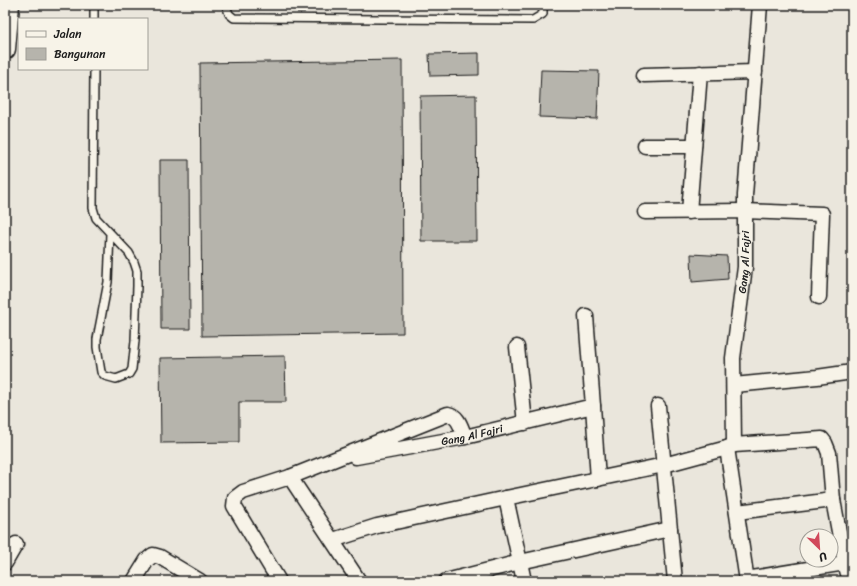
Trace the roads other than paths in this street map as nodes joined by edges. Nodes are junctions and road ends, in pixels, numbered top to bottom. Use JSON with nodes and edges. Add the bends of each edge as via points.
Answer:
{"nodes":[{"id":1,"x":9,"y":5,"type":"edge"},
{"id":2,"x":94,"y":5,"type":"edge"},
{"id":3,"x":226,"y":5,"type":"edge"},
{"id":4,"x":543,"y":5,"type":"edge"},
{"id":5,"x":760,"y":5,"type":"edge"},
{"id":6,"x":94,"y":18,"type":"edge"},
{"id":7,"x":5,"y":49,"type":"edge"},
{"id":8,"x":94,"y":70,"type":"edge"},
{"id":9,"x":755,"y":72,"type":"junction"},
{"id":10,"x":700,"y":73,"type":"junction"},
{"id":11,"x":644,"y":75,"type":"dead end"},
{"id":12,"x":645,"y":146,"type":"dead end"},
{"id":13,"x":694,"y":146,"type":"junction"},
{"id":14,"x":745,"y":211,"type":"junction"},
{"id":15,"x":645,"y":212,"type":"dead end"},
{"id":16,"x":689,"y":212,"type":"junction"},
{"id":17,"x":110,"y":233,"type":"junction"},
{"id":18,"x":819,"y":297,"type":"dead end"},
{"id":19,"x":586,"y":316,"type":"dead end"},
{"id":20,"x":518,"y":347,"type":"dead end"},
{"id":21,"x":852,"y":372,"type":"edge"},
{"id":22,"x":734,"y":385,"type":"junction"},
{"id":23,"x":593,"y":406,"type":"junction"},
{"id":24,"x":658,"y":406,"type":"dead end"},
{"id":25,"x":525,"y":423,"type":"junction"},
{"id":26,"x":465,"y":437,"type":"junction"},
{"id":27,"x":731,"y":447,"type":"junction"},
{"id":28,"x":326,"y":463,"type":"junction"},
{"id":29,"x":664,"y":465,"type":"junction"},
{"id":30,"x":290,"y":476,"type":"junction"},
{"id":31,"x":598,"y":479,"type":"junction"},
{"id":32,"x":506,"y":498,"type":"junction"},
{"id":33,"x":833,"y":500,"type":"junction"},
{"id":34,"x":737,"y":512,"type":"junction"},
{"id":35,"x":670,"y":529,"type":"junction"},
{"id":36,"x":333,"y":540,"type":"junction"},
{"id":37,"x":16,"y":544,"type":"dead end"},
{"id":38,"x":520,"y":562,"type":"junction"},
{"id":39,"x":5,"y":563,"type":"edge"},
{"id":40,"x":845,"y":563,"type":"junction"},
{"id":41,"x":746,"y":580,"type":"edge"},
{"id":42,"x":134,"y":581,"type":"edge"},
{"id":43,"x":200,"y":581,"type":"edge"},
{"id":44,"x":279,"y":581,"type":"edge"},
{"id":45,"x":359,"y":581,"type":"edge"},
{"id":46,"x":446,"y":581,"type":"edge"},
{"id":47,"x":524,"y":581,"type":"edge"},
{"id":48,"x":675,"y":581,"type":"edge"},
{"id":49,"x":850,"y":581,"type":"edge"}],
"edges":[{"from":1,"to":7,"type":"main road"},
{"from":2,"to":6,"type":"lane"},
{"from":3,"to":4,"type":"lane","via":[[229,14],[234,18],[533,20],[543,14]]},
{"from":5,"to":9,"type":"street","name":"Gang Al Fajri"},
{"from":8,"to":17,"type":"lane","via":[[93,208],[96,218]]},
{"from":9,"to":10,"type":"street"},
{"from":9,"to":14,"type":"street","name":"Gang Al Fajri"},
{"from":10,"to":11,"type":"street"},
{"from":10,"to":13,"type":"street"},
{"from":12,"to":13,"type":"street"},
{"from":13,"to":16,"type":"street"},
{"from":14,"to":16,"type":"street"},
{"from":14,"to":18,"type":"street","via":[[822,214]]},
{"from":14,"to":22,"type":"street","name":"Gang Al Fajri","via":[[745,267],[733,358]]},
{"from":15,"to":16,"type":"street"},
{"from":17,"to":17,"type":"lane","via":[[129,253],[137,271],[132,369],[129,374],[116,379],[101,372],[97,347],[108,282]]},
{"from":19,"to":23,"type":"street"},
{"from":20,"to":25,"type":"street"},
{"from":21,"to":22,"type":"street"},
{"from":22,"to":27,"type":"street","name":"Gang Al Fajri"},
{"from":23,"to":25,"type":"street","name":"Gang Al Fajri"},
{"from":23,"to":31,"type":"street"},
{"from":24,"to":29,"type":"street"},
{"from":25,"to":26,"type":"street","name":"Gang Al Fajri"},
{"from":26,"to":28,"type":"street","name":"Gang Al Fajri"},
{"from":26,"to":28,"type":"street","via":[[457,418],[448,414]]},
{"from":27,"to":29,"type":"street"},
{"from":27,"to":33,"type":"street","via":[[822,439],[829,454]]},
{"from":27,"to":34,"type":"street","name":"Gang Al Fajri"},
{"from":28,"to":30,"type":"street"},
{"from":29,"to":31,"type":"street"},
{"from":29,"to":35,"type":"street"},
{"from":30,"to":36,"type":"street"},
{"from":30,"to":44,"type":"street","via":[[243,492],[235,498],[234,506]]},
{"from":31,"to":32,"type":"street"},
{"from":32,"to":36,"type":"street","via":[[377,526]]},
{"from":32,"to":38,"type":"street"},
{"from":33,"to":34,"type":"street"},
{"from":33,"to":40,"type":"street"},
{"from":34,"to":41,"type":"street","name":"Gang Al Fajri"},
{"from":35,"to":38,"type":"street"},
{"from":35,"to":48,"type":"street"},
{"from":36,"to":45,"type":"street"},
{"from":37,"to":39,"type":"street"},
{"from":38,"to":46,"type":"street"},
{"from":38,"to":47,"type":"street"},
{"from":40,"to":41,"type":"street"},
{"from":40,"to":49,"type":"street"},
{"from":42,"to":43,"type":"street","via":[[147,560],[153,556],[160,557]]}]}
